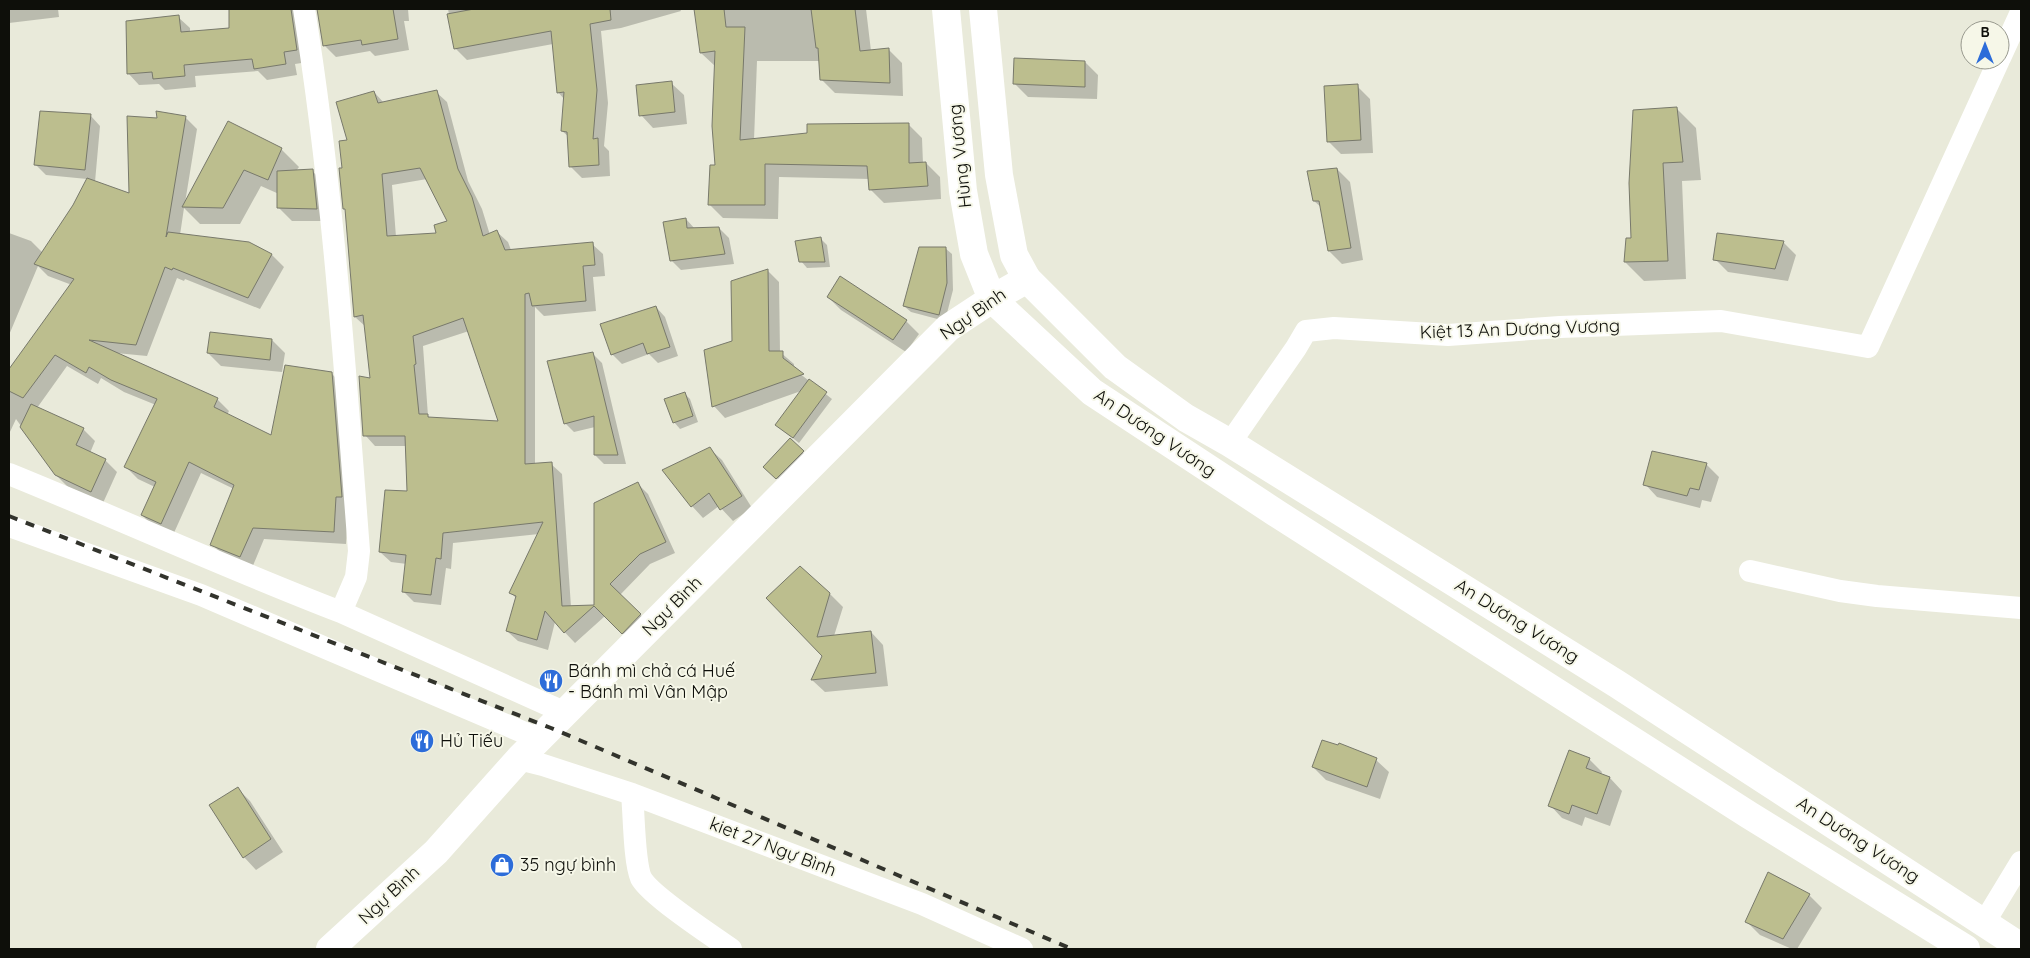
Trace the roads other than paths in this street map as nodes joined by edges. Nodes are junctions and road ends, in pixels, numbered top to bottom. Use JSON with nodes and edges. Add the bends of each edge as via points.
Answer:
{"nodes":[{"id":1,"x":304,"y":9,"type":"edge"},
{"id":2,"x":946,"y":9,"type":"edge"},
{"id":3,"x":984,"y":9,"type":"edge"},
{"id":4,"x":2021,"y":12,"type":"edge"},
{"id":5,"x":2010,"y":37,"type":"edge"},
{"id":6,"x":1995,"y":70,"type":"edge"},
{"id":7,"x":1027,"y":279,"type":"junction"},
{"id":8,"x":992,"y":299,"type":"junction"},
{"id":9,"x":1230,"y":443,"type":"junction"},
{"id":10,"x":9,"y":474,"type":"edge"},
{"id":11,"x":9,"y":526,"type":"edge"},
{"id":12,"x":1750,"y":571,"type":"dead end"},
{"id":13,"x":2021,"y":608,"type":"edge"},
{"id":14,"x":340,"y":612,"type":"junction"},
{"id":15,"x":566,"y":713,"type":"junction"},
{"id":16,"x":539,"y":739,"type":"junction"},
{"id":17,"x":519,"y":759,"type":"junction"},
{"id":18,"x":632,"y":794,"type":"junction"},
{"id":19,"x":1864,"y":844,"type":"junction"},
{"id":20,"x":2021,"y":862,"type":"edge"},
{"id":21,"x":1840,"y":871,"type":"junction"},
{"id":22,"x":1984,"y":923,"type":"junction"},
{"id":23,"x":2021,"y":947,"type":"edge"},
{"id":24,"x":330,"y":949,"type":"edge"},
{"id":25,"x":731,"y":949,"type":"edge"},
{"id":26,"x":1022,"y":949,"type":"edge"},
{"id":27,"x":1966,"y":949,"type":"edge"}],
"edges":[{"from":1,"to":14,"type":"street","via":[[317,90],[333,240],[360,551],[356,577]]},
{"from":2,"to":8,"type":"main road","name":"Hùng Vương","via":[[962,192],[974,254]]},
{"from":3,"to":7,"type":"main road","via":[[1000,175],[1014,255]]},
{"from":4,"to":5,"type":"street"},
{"from":6,"to":9,"type":"street","name":"Kiệt 13 An Dương Vương","via":[[1868,347],[1721,321],[1448,335],[1334,328],[1306,331]]},
{"from":7,"to":8,"type":"main road","name":"Ngự Bình"},
{"from":7,"to":9,"type":"main road","name":"An Dương Vương","via":[[1115,367],[1186,418]]},
{"from":8,"to":15,"type":"main road","name":"Ngự Bình","via":[[948,328]]},
{"from":8,"to":21,"type":"main road","name":"An Dương Vương","via":[[1092,392],[1276,513]]},
{"from":9,"to":19,"type":"main road","name":"An Dương Vương","via":[[1617,684]]},
{"from":10,"to":14,"type":"street"},
{"from":11,"to":16,"type":"street","via":[[201,596]]},
{"from":12,"to":13,"type":"street","via":[[1840,591]]},
{"from":14,"to":15,"type":"street"},
{"from":15,"to":16,"type":"main road","name":"Ngự Bình"},
{"from":16,"to":17,"type":"main road","name":"Ngự Bình"},
{"from":17,"to":18,"type":"street","name":"kiet 27 Ngự Bình"},
{"from":17,"to":24,"type":"main road","name":"Ngự Bình","via":[[436,852]]},
{"from":18,"to":25,"type":"street","via":[[641,878],[655,894]]},
{"from":18,"to":26,"type":"street","name":"kiet 27 Ngự Bình","via":[[922,904]]},
{"from":19,"to":21,"type":"main road"},
{"from":19,"to":22,"type":"main road","name":"An Dương Vương"},
{"from":20,"to":22,"type":"street"},
{"from":21,"to":27,"type":"main road","name":"An Dương Vương"},
{"from":22,"to":23,"type":"main road","name":"An Dương Vương"}]}
